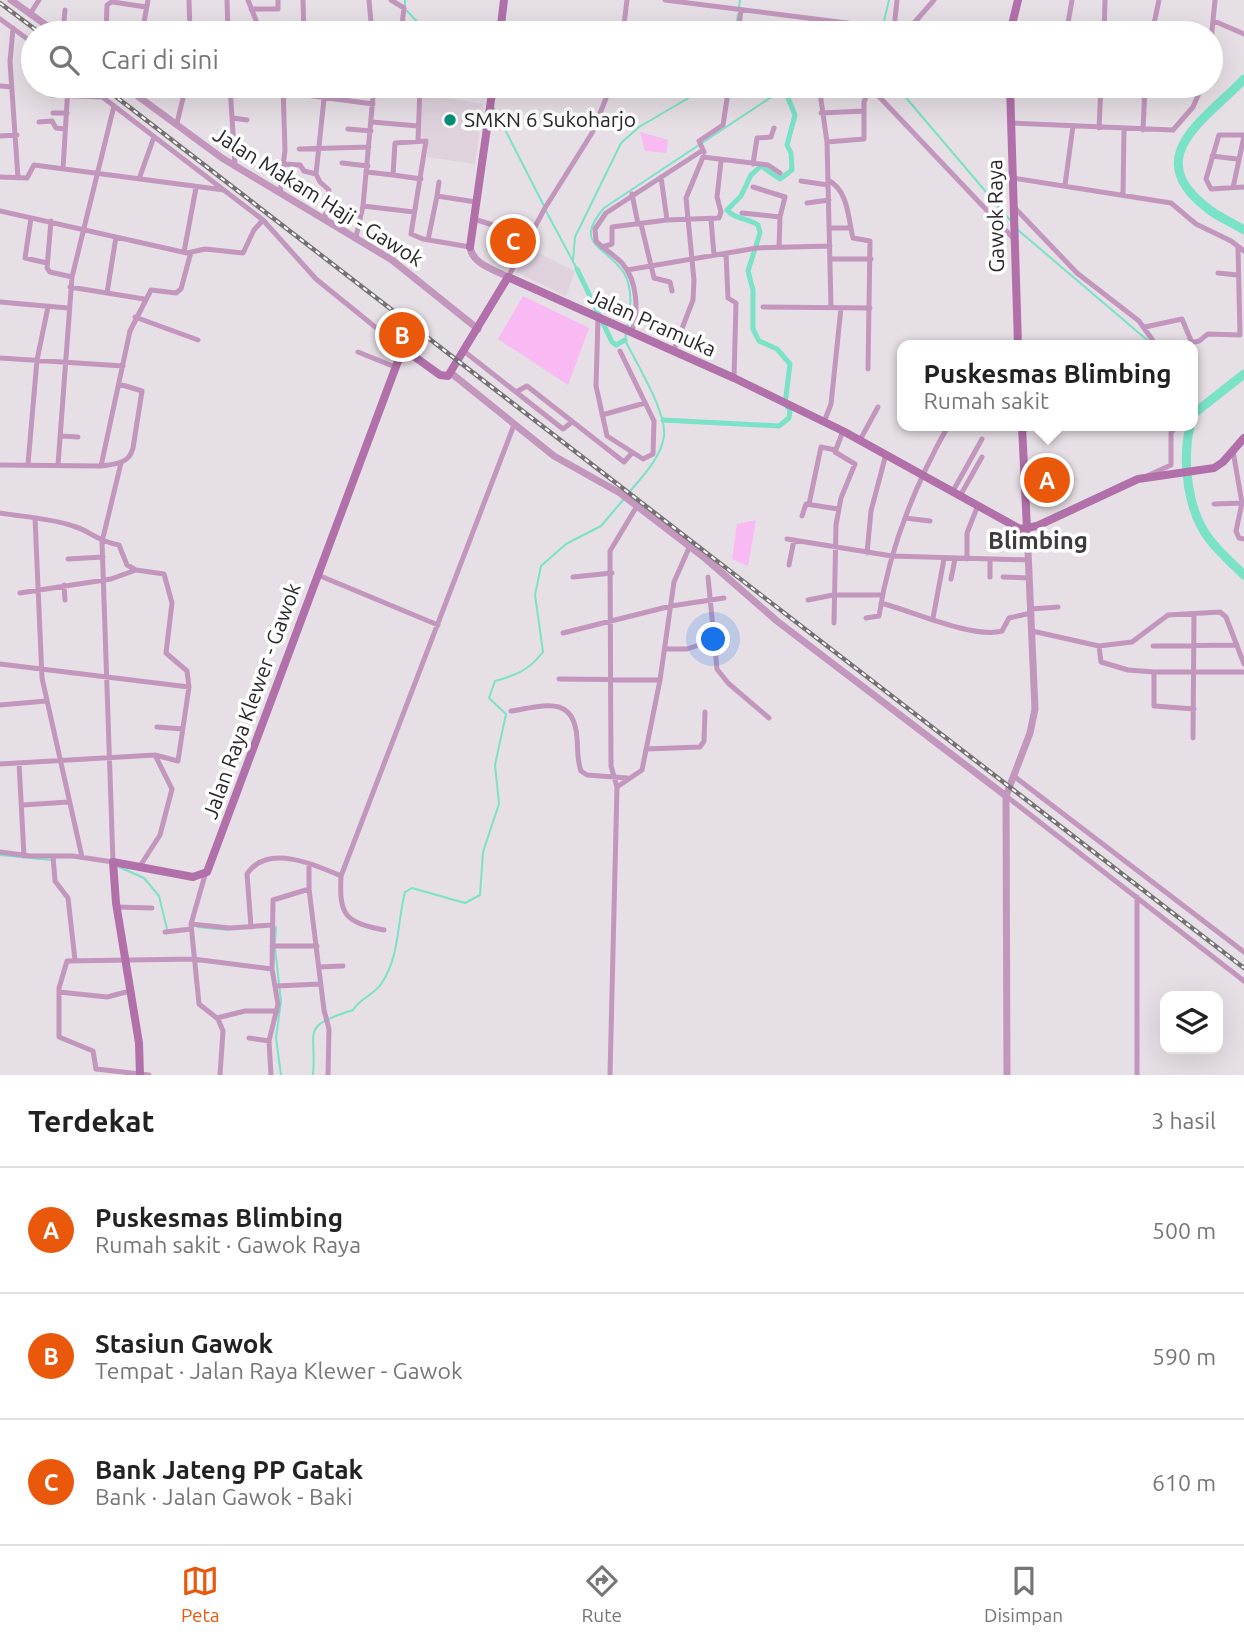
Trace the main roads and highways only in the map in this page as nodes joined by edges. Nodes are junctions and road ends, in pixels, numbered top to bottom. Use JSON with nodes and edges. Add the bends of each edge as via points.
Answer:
{"nodes":[{"id":1,"x":504,"y":0,"type":"edge"},
{"id":2,"x":1018,"y":0,"type":"edge"},
{"id":3,"x":501,"y":21,"type":"edge"},
{"id":4,"x":1012,"y":21,"type":"edge"},
{"id":5,"x":491,"y":98,"type":"edge"},
{"id":6,"x":1011,"y":98,"type":"edge"},
{"id":7,"x":470,"y":247,"type":"road end"},
{"id":8,"x":1018,"y":340,"type":"edge"},
{"id":9,"x":407,"y":352,"type":"joint"},
{"id":10,"x":1022,"y":431,"type":"edge"},
{"id":11,"x":1244,"y":438,"type":"edge"},
{"id":12,"x":1027,"y":529,"type":"junction"},
{"id":13,"x":143,"y":1075,"type":"edge"}],
"edges":[{"from":1,"to":3,"type":"main road"},
{"from":2,"to":4,"type":"main road"},
{"from":5,"to":7,"type":"main road"},
{"from":6,"to":8,"type":"main road","name":"Gawok Raya"},
{"from":9,"to":12,"type":"main road","name":"Jalan Pramuka","via":[[440,376],[451,373],[508,277],[734,377],[922,472],[1017,528]]},
{"from":9,"to":13,"type":"main road","name":"Jalan Raya Klewer - Gawok","via":[[395,367],[205,875],[193,877],[113,862]]},
{"from":10,"to":12,"type":"main road"},
{"from":11,"to":12,"type":"main road","via":[[1218,466],[1147,476]]}]}
